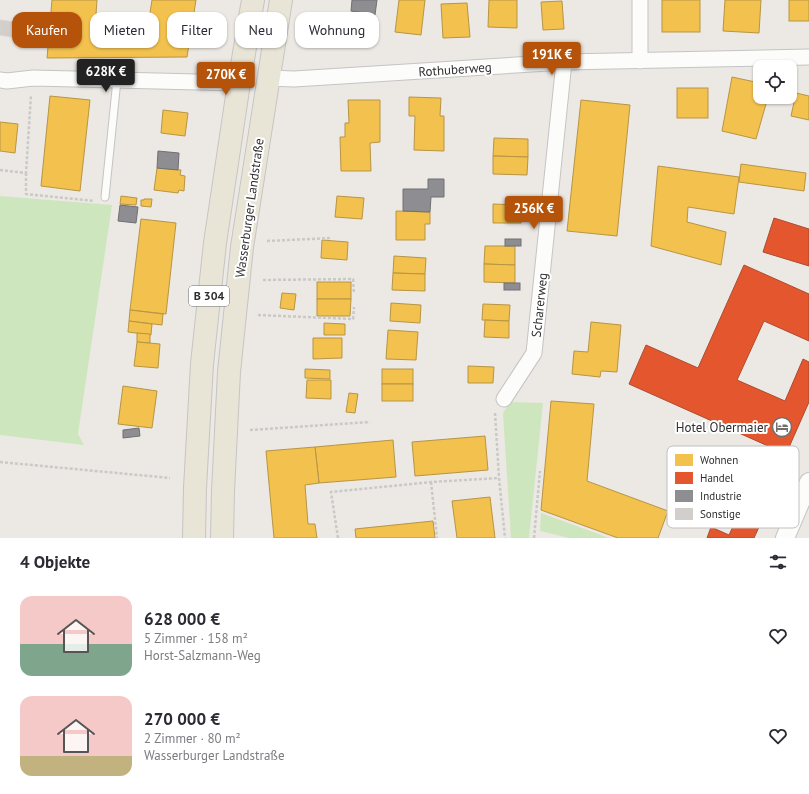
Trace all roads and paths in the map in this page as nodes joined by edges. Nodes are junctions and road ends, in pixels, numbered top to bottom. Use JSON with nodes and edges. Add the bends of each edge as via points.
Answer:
{"nodes":[{"id":1,"x":253,"y":0,"type":"edge"},
{"id":2,"x":281,"y":0,"type":"edge"},
{"id":3,"x":640,"y":0,"type":"edge"},
{"id":4,"x":809,"y":57,"type":"edge"},
{"id":5,"x":640,"y":61,"type":"junction"},
{"id":6,"x":564,"y":62,"type":"junction"},
{"id":7,"x":33,"y":78,"type":"junction"},
{"id":8,"x":268,"y":78,"type":"junction"},
{"id":9,"x":0,"y":80,"type":"edge"},
{"id":10,"x":116,"y":80,"type":"junction"},
{"id":11,"x":239,"y":83,"type":"junction"},
{"id":12,"x":0,"y":170,"type":"edge"},
{"id":13,"x":26,"y":173,"type":"junction"},
{"id":14,"x":106,"y":197,"type":"joint"},
{"id":15,"x":331,"y":238,"type":"dead end"},
{"id":16,"x":267,"y":241,"type":"dead end"},
{"id":17,"x":263,"y":280,"type":"dead end"},
{"id":18,"x":354,"y":294,"type":"dead end"},
{"id":19,"x":354,"y":307,"type":"dead end"},
{"id":20,"x":258,"y":315,"type":"dead end"},
{"id":21,"x":504,"y":399,"type":"joint"},
{"id":22,"x":370,"y":422,"type":"dead end"},
{"id":23,"x":250,"y":430,"type":"dead end"},
{"id":24,"x":0,"y":462,"type":"edge"},
{"id":25,"x":540,"y":471,"type":"dead end"},
{"id":26,"x":170,"y":478,"type":"dead end"},
{"id":27,"x":499,"y":478,"type":"junction"},
{"id":28,"x":431,"y":482,"type":"junction"},
{"id":29,"x":809,"y":482,"type":"edge"},
{"id":30,"x":799,"y":505,"type":"edge"},
{"id":31,"x":789,"y":528,"type":"edge"},
{"id":32,"x":194,"y":538,"type":"edge"},
{"id":33,"x":222,"y":538,"type":"edge"},
{"id":34,"x":338,"y":538,"type":"edge"},
{"id":35,"x":437,"y":538,"type":"edge"},
{"id":36,"x":505,"y":538,"type":"edge"},
{"id":37,"x":534,"y":538,"type":"edge"},
{"id":38,"x":785,"y":538,"type":"edge"}],
"edges":[{"from":1,"to":11,"type":"main road","number":"B 304"},
{"from":2,"to":8,"type":"main road","name":"Wasserburger Landstraße","number":"B 304"},
{"from":3,"to":5,"type":"street"},
{"from":4,"to":5,"type":"street","name":"Rothuberweg"},
{"from":5,"to":6,"type":"street","name":"Rothuberweg"},
{"from":6,"to":8,"type":"street","name":"Rothuberweg","via":[[294,79]]},
{"from":6,"to":21,"type":"street","name":"Scharerweg","via":[[534,354]]},
{"from":7,"to":9,"type":"street"},
{"from":7,"to":10,"type":"street"},
{"from":7,"to":13,"type":"path"},
{"from":8,"to":33,"type":"main road","name":"Wasserburger Landstraße","number":"B 304","via":[[242,247],[229,365]]},
{"from":10,"to":11,"type":"street"},
{"from":10,"to":14,"type":"lane"},
{"from":11,"to":32,"type":"main road","number":"B 304","via":[[206,322]]},
{"from":12,"to":13,"type":"path"},
{"from":13,"to":14,"type":"path","via":[[26,194],[105,202]]},
{"from":15,"to":16,"type":"path"},
{"from":17,"to":18,"type":"path","via":[[353,279]]},
{"from":19,"to":20,"type":"path","via":[[353,319]]},
{"from":21,"to":27,"type":"path","via":[[495,411]]},
{"from":22,"to":23,"type":"path"},
{"from":24,"to":26,"type":"path"},
{"from":25,"to":37,"type":"path"},
{"from":27,"to":28,"type":"path"},
{"from":27,"to":36,"type":"path"},
{"from":28,"to":34,"type":"path","via":[[331,492]]},
{"from":28,"to":35,"type":"path"},
{"from":29,"to":30,"type":"street"},
{"from":31,"to":38,"type":"street"}]}
